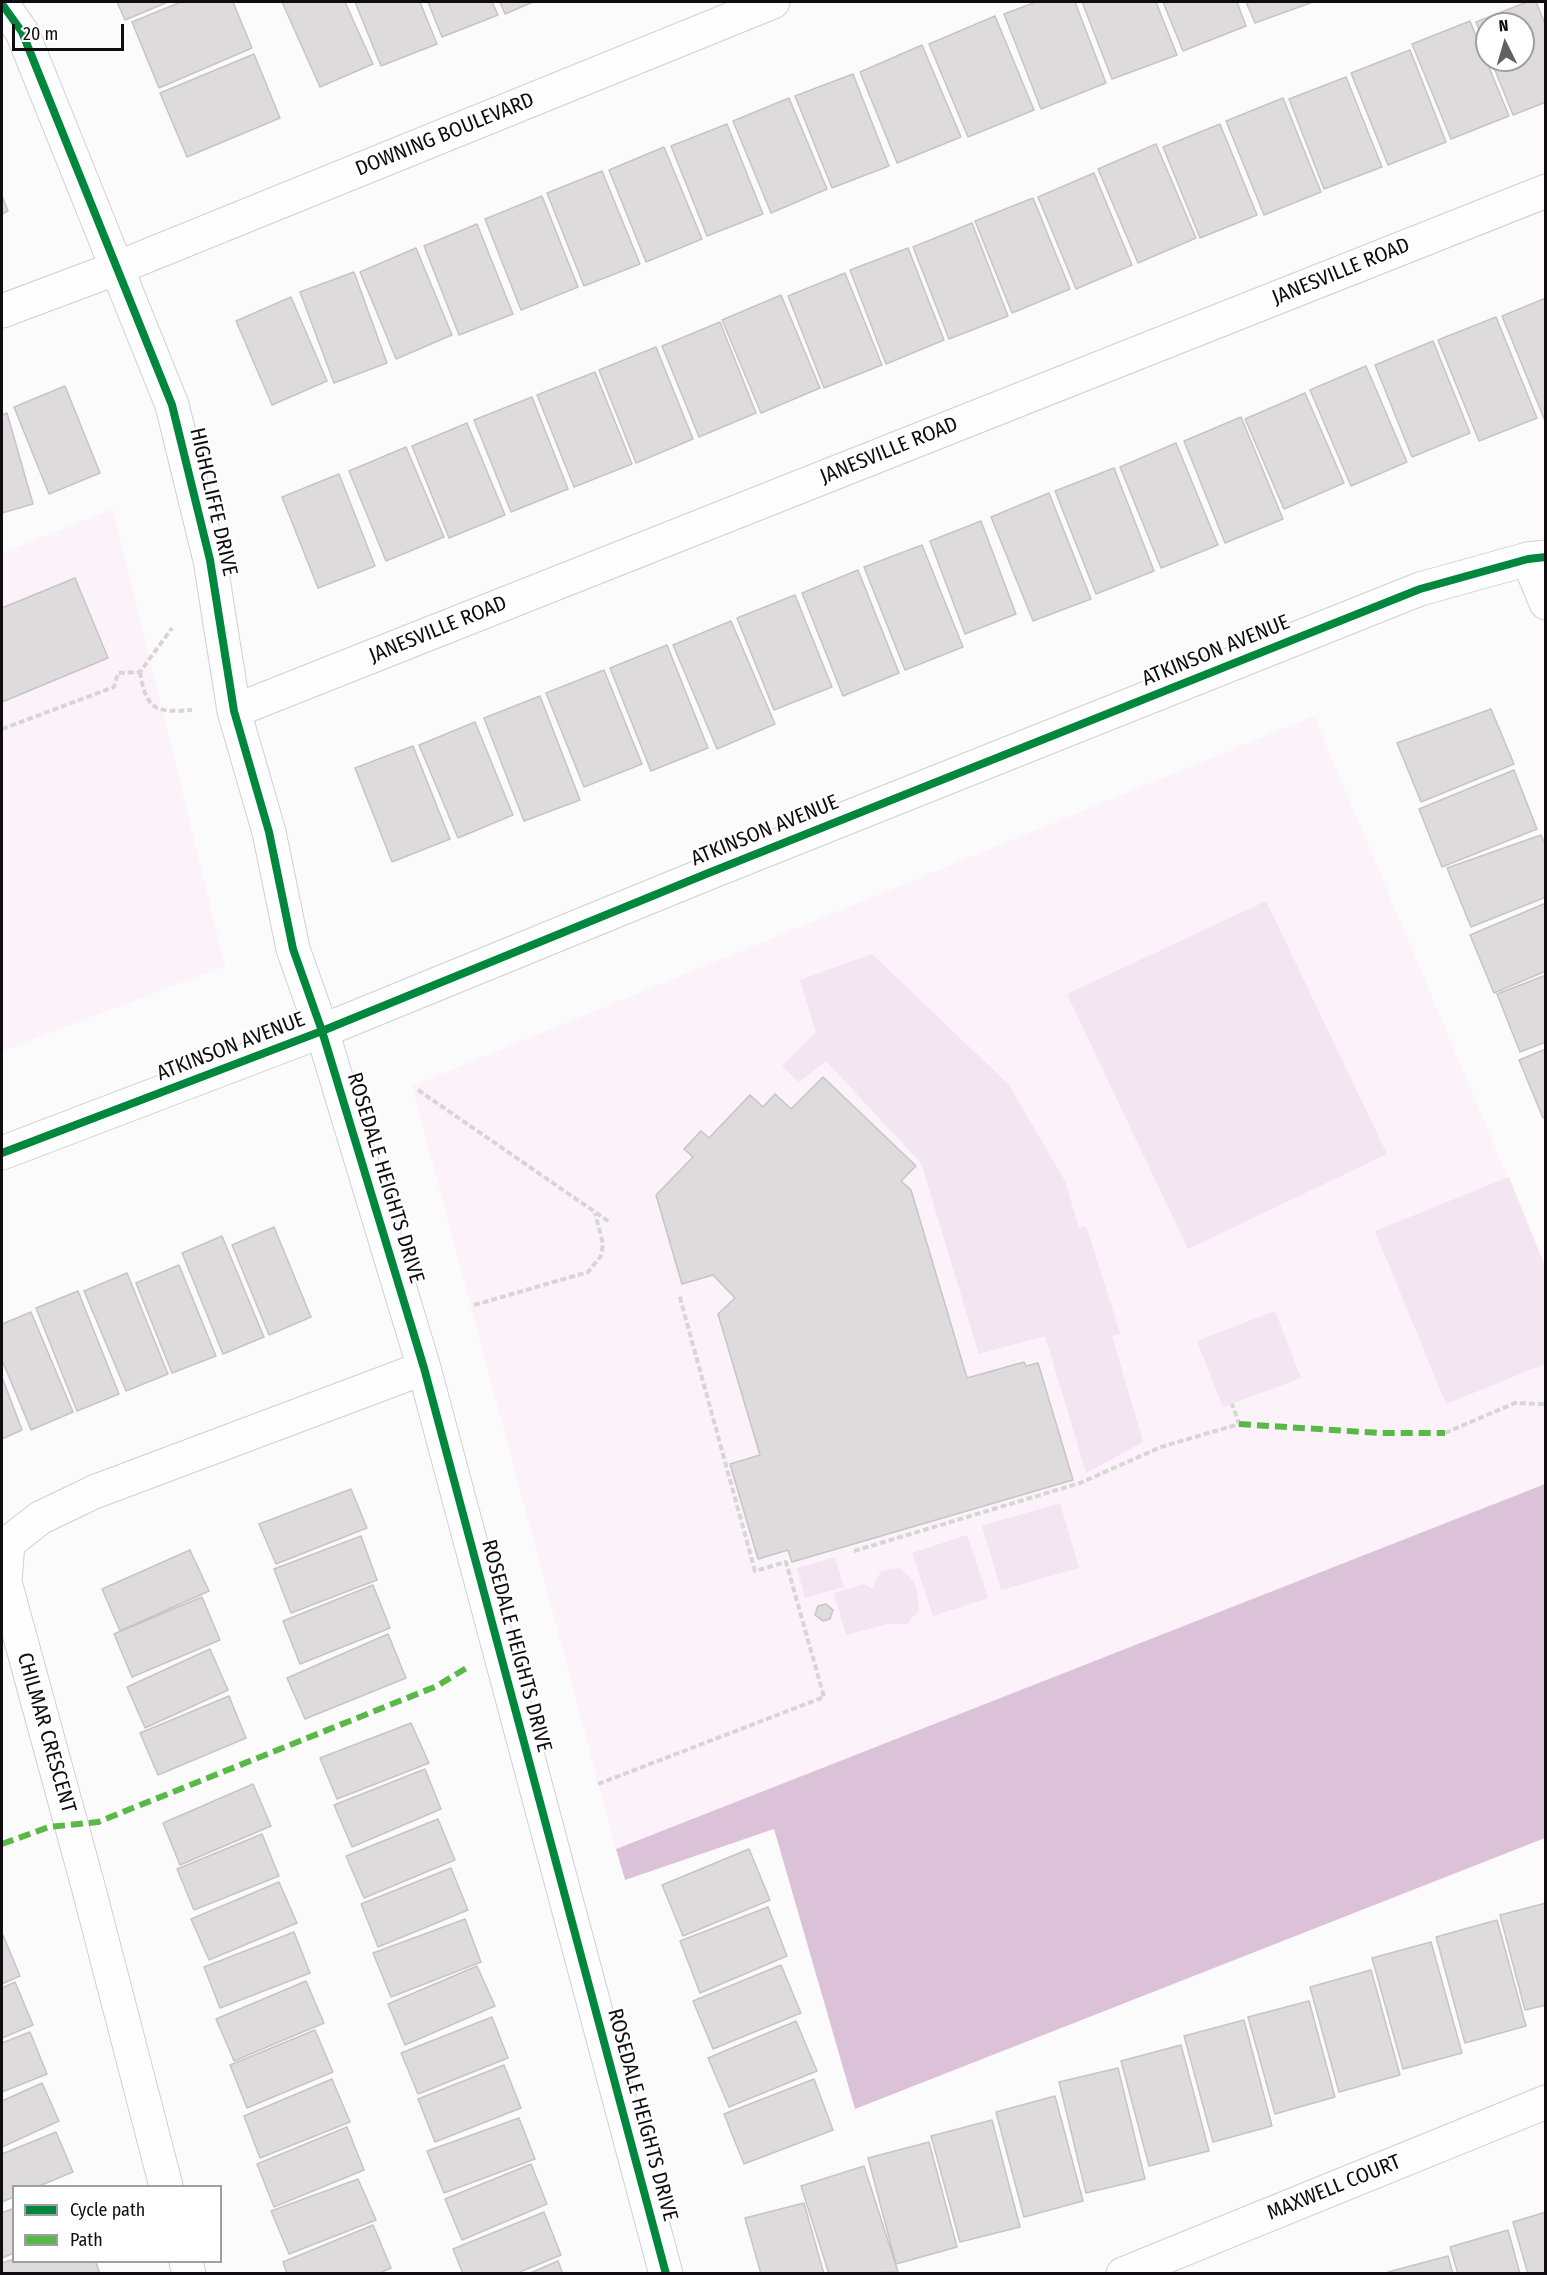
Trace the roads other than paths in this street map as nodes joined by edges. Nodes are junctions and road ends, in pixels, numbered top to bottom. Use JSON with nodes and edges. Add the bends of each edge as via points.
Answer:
{"nodes":[{"id":1,"x":773,"y":2,"type":"edge"},
{"id":2,"x":2,"y":4,"type":"edge"},
{"id":3,"x":1545,"y":191,"type":"edge"},
{"id":4,"x":117,"y":268,"type":"junction"},
{"id":5,"x":2,"y":311,"type":"edge"},
{"id":6,"x":1537,"y":558,"type":"edge"},
{"id":7,"x":1545,"y":603,"type":"edge"},
{"id":8,"x":234,"y":711,"type":"junction"},
{"id":9,"x":322,"y":1031,"type":"junction"},
{"id":10,"x":2,"y":1153,"type":"edge"},
{"id":11,"x":423,"y":1368,"type":"junction"},
{"id":12,"x":1545,"y":2102,"type":"edge"},
{"id":13,"x":165,"y":2185,"type":"edge"},
{"id":14,"x":666,"y":2274,"type":"edge"},
{"id":15,"x":1123,"y":2274,"type":"edge"}],
"edges":[{"from":1,"to":4,"type":"street","name":"DOWNING BOULEVARD"},
{"from":2,"to":4,"type":"street","name":"HIGHCLIFFE DRIVE","via":[[22,32]]},
{"from":3,"to":8,"type":"street","name":"JANESVILLE ROAD"},
{"from":4,"to":5,"type":"street","name":"DOWNING BOULEVARD"},
{"from":4,"to":8,"type":"street","name":"HIGHCLIFFE DRIVE","via":[[172,405],[210,560]]},
{"from":6,"to":7,"type":"street"},
{"from":6,"to":9,"type":"street","name":"ATKINSON AVENUE","via":[[1420,589]]},
{"from":8,"to":9,"type":"street","name":"HIGHCLIFFE DRIVE","via":[[269,832],[293,949]]},
{"from":9,"to":10,"type":"street","name":"ATKINSON AVENUE"},
{"from":9,"to":11,"type":"street","name":"ROSEDALE HEIGHTS DRIVE"},
{"from":11,"to":13,"type":"street","name":"CHILMAR CRESCENT","via":[[94,1492],[40,1518],[8,1543],[5,1582]]},
{"from":11,"to":14,"type":"street","name":"ROSEDALE HEIGHTS DRIVE"},
{"from":12,"to":15,"type":"street","name":"MAXWELL COURT"}]}
